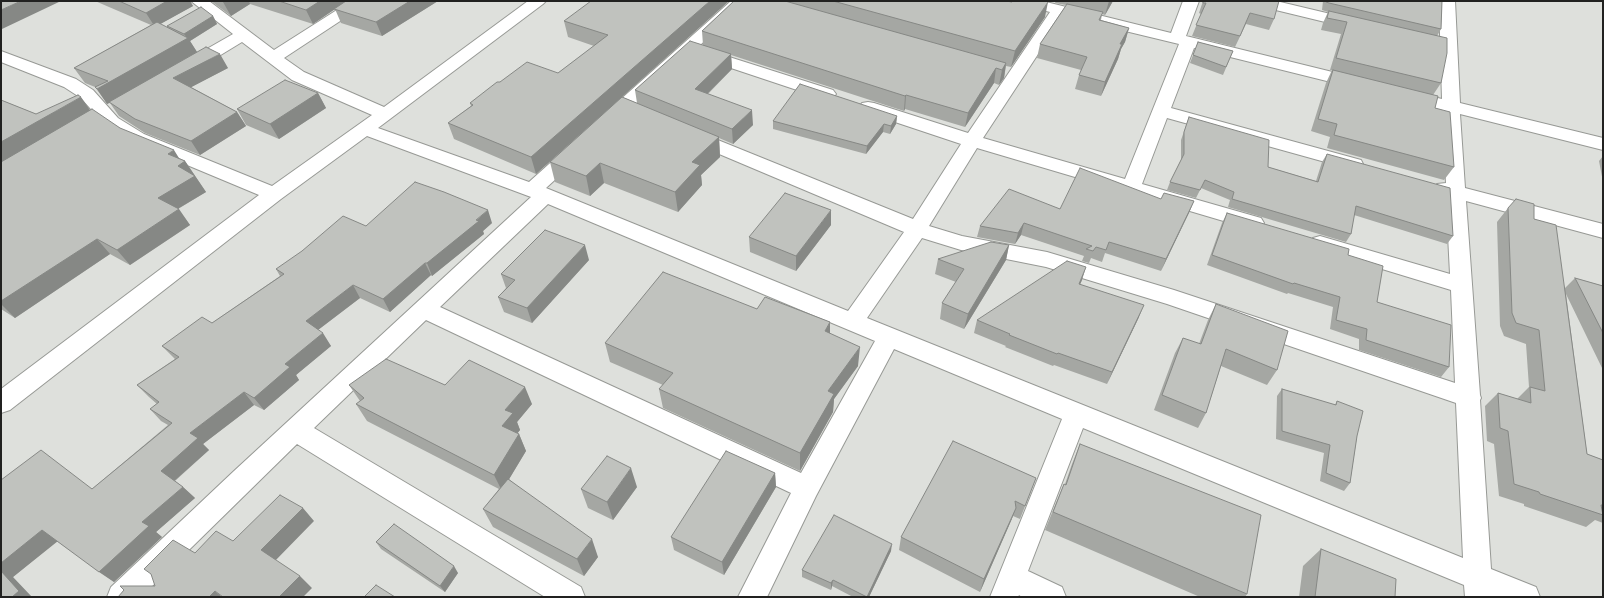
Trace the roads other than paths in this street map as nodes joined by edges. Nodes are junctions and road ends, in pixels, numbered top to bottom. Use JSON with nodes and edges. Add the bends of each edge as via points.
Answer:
{"nodes":[{"id":1,"x":361,"y":1,"type":"edge"},
{"id":2,"x":538,"y":1,"type":"edge"},
{"id":3,"x":740,"y":1,"type":"edge"},
{"id":4,"x":1023,"y":1,"type":"edge"},
{"id":5,"x":1192,"y":1,"type":"edge"},
{"id":6,"x":1256,"y":1,"type":"edge"},
{"id":7,"x":1447,"y":1,"type":"edge"},
{"id":8,"x":1048,"y":5,"type":"edge"},
{"id":9,"x":199,"y":7,"type":"edge"},
{"id":10,"x":1372,"y":28,"type":"edge"},
{"id":11,"x":244,"y":34,"type":"junction"},
{"id":12,"x":1183,"y":40,"type":"junction"},
{"id":13,"x":688,"y":48,"type":"junction"},
{"id":14,"x":1,"y":56,"type":"edge"},
{"id":15,"x":274,"y":57,"type":"junction"},
{"id":16,"x":19,"y":63,"type":"junction"},
{"id":17,"x":1,"y":72,"type":"edge"},
{"id":18,"x":178,"y":73,"type":"edge"},
{"id":19,"x":1374,"y":87,"type":"edge"},
{"id":20,"x":1397,"y":93,"type":"edge"},
{"id":21,"x":1451,"y":106,"type":"junction"},
{"id":22,"x":622,"y":107,"type":"junction"},
{"id":23,"x":1161,"y":112,"type":"junction"},
{"id":24,"x":385,"y":114,"type":"junction"},
{"id":25,"x":644,"y":116,"type":"edge"},
{"id":26,"x":365,"y":129,"type":"junction"},
{"id":27,"x":674,"y":129,"type":"edge"},
{"id":28,"x":972,"y":141,"type":"junction"},
{"id":29,"x":1603,"y":144,"type":"edge"},
{"id":30,"x":1373,"y":170,"type":"edge"},
{"id":31,"x":1426,"y":184,"type":"edge"},
{"id":32,"x":1131,"y":187,"type":"junction"},
{"id":33,"x":1456,"y":192,"type":"junction"},
{"id":34,"x":538,"y":193,"type":"junction"},
{"id":35,"x":274,"y":194,"type":"junction"},
{"id":36,"x":916,"y":229,"type":"junction"},
{"id":37,"x":1273,"y":229,"type":"edge"},
{"id":38,"x":1603,"y":231,"type":"edge"},
{"id":39,"x":1303,"y":238,"type":"edge"},
{"id":40,"x":1462,"y":285,"type":"junction"},
{"id":41,"x":423,"y":309,"type":"junction"},
{"id":42,"x":852,"y":322,"type":"junction"},
{"id":43,"x":889,"y":337,"type":"junction"},
{"id":44,"x":1469,"y":398,"type":"junction"},
{"id":45,"x":1,"y":403,"type":"edge"},
{"id":46,"x":1076,"y":414,"type":"junction"},
{"id":47,"x":296,"y":430,"type":"junction"},
{"id":48,"x":807,"y":488,"type":"junction"},
{"id":49,"x":1008,"y":587,"type":"edge"},
{"id":50,"x":1479,"y":588,"type":"edge"},
{"id":51,"x":137,"y":592,"type":"edge"},
{"id":52,"x":571,"y":597,"type":"edge"},
{"id":53,"x":752,"y":597,"type":"edge"},
{"id":54,"x":1052,"y":597,"type":"edge"},
{"id":55,"x":1526,"y":597,"type":"edge"}],
"edges":[{"from":1,"to":15,"type":"street"},
{"from":2,"to":24,"type":"street"},
{"from":3,"to":13,"type":"street"},
{"from":4,"to":8,"type":"street"},
{"from":5,"to":12,"type":"street"},
{"from":6,"to":10,"type":"street"},
{"from":7,"to":21,"type":"street","via":[[1441,44]]},
{"from":8,"to":12,"type":"street"},
{"from":8,"to":28,"type":"street","via":[[1008,72]]},
{"from":9,"to":11,"type":"street"},
{"from":11,"to":15,"type":"street"},
{"from":11,"to":18,"type":"street"},
{"from":12,"to":19,"type":"street"},
{"from":12,"to":23,"type":"street"},
{"from":13,"to":22,"type":"street"},
{"from":13,"to":28,"type":"street"},
{"from":14,"to":16,"type":"street"},
{"from":15,"to":24,"type":"street","via":[[308,81]]},
{"from":16,"to":17,"type":"street"},
{"from":16,"to":35,"type":"street","via":[[76,79],[112,122],[138,138]]},
{"from":20,"to":21,"type":"street"},
{"from":21,"to":29,"type":"street"},
{"from":21,"to":33,"type":"street"},
{"from":22,"to":25,"type":"street"},
{"from":22,"to":34,"type":"street"},
{"from":23,"to":30,"type":"street"},
{"from":23,"to":32,"type":"street"},
{"from":24,"to":26,"type":"street"},
{"from":26,"to":34,"type":"street"},
{"from":26,"to":35,"type":"street"},
{"from":27,"to":36,"type":"street"},
{"from":28,"to":32,"type":"street"},
{"from":28,"to":36,"type":"street"},
{"from":31,"to":33,"type":"street"},
{"from":32,"to":37,"type":"street"},
{"from":33,"to":38,"type":"street"},
{"from":33,"to":40,"type":"street"},
{"from":34,"to":41,"type":"street"},
{"from":34,"to":42,"type":"street"},
{"from":35,"to":45,"type":"street"},
{"from":36,"to":42,"type":"street"},
{"from":36,"to":44,"type":"street","via":[[961,243],[1048,260],[1174,298]]},
{"from":39,"to":40,"type":"street"},
{"from":40,"to":44,"type":"street"},
{"from":41,"to":47,"type":"street"},
{"from":41,"to":48,"type":"street"},
{"from":42,"to":43,"type":"street"},
{"from":43,"to":46,"type":"street"},
{"from":43,"to":48,"type":"street"},
{"from":44,"to":50,"type":"street"},
{"from":46,"to":49,"type":"street"},
{"from":46,"to":50,"type":"street"},
{"from":47,"to":51,"type":"street"},
{"from":47,"to":52,"type":"street"},
{"from":48,"to":53,"type":"street"},
{"from":49,"to":54,"type":"street"},
{"from":50,"to":55,"type":"street"}]}
